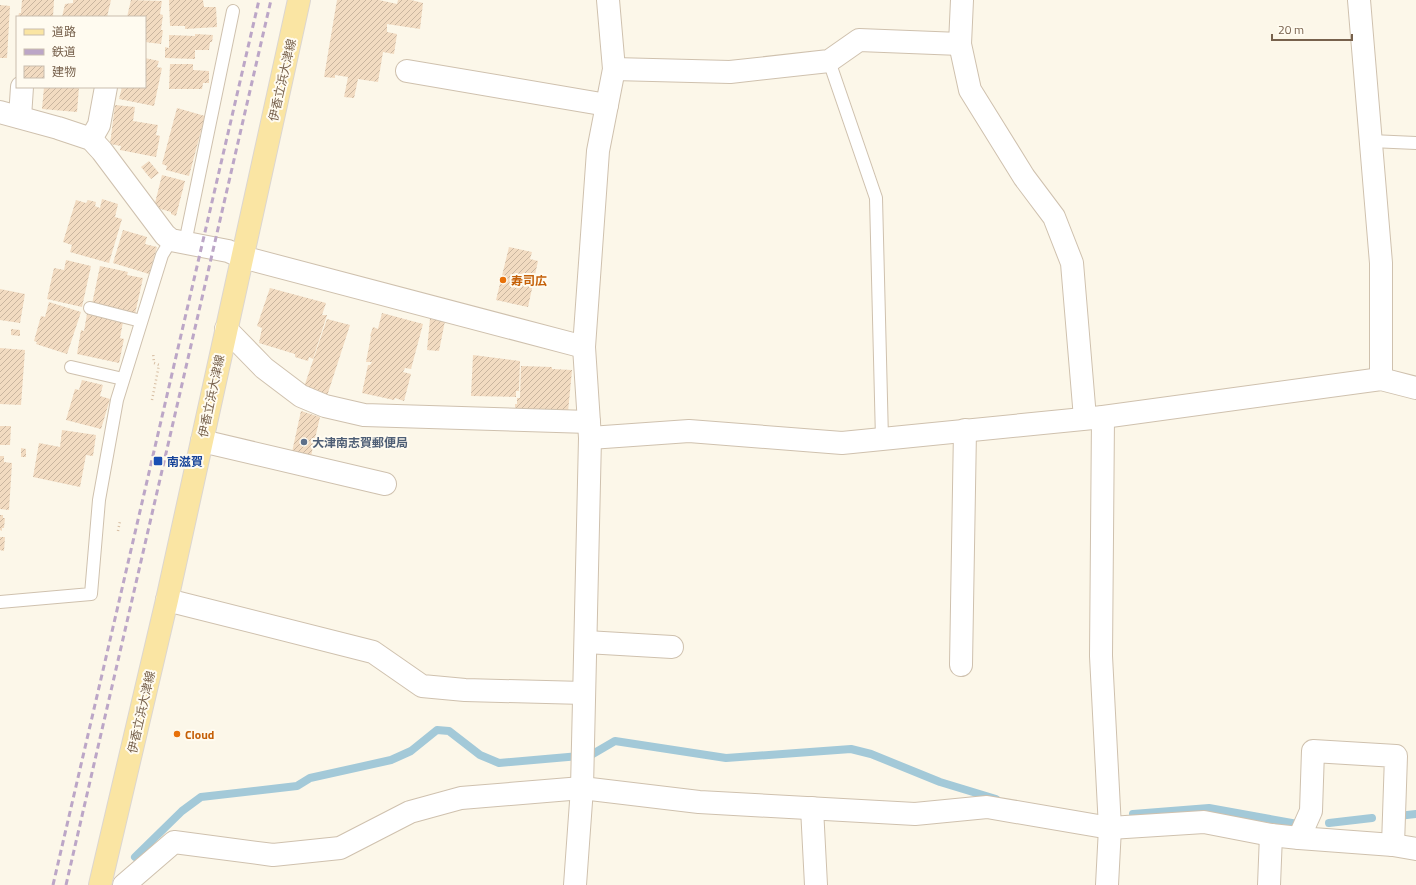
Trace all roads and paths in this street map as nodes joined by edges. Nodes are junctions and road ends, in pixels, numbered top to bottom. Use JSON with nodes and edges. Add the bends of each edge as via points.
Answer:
{"nodes":[{"id":1,"x":299,"y":0,"type":"edge"},
{"id":2,"x":608,"y":0,"type":"edge"},
{"id":3,"x":962,"y":0,"type":"edge"},
{"id":4,"x":1359,"y":0,"type":"edge"},
{"id":5,"x":233,"y":11,"type":"dead end"},
{"id":6,"x":960,"y":44,"type":"junction"},
{"id":7,"x":829,"y":61,"type":"junction"},
{"id":8,"x":614,"y":69,"type":"junction"},
{"id":9,"x":407,"y":71,"type":"dead end"},
{"id":10,"x":22,"y":88,"type":"edge"},
{"id":11,"x":106,"y":88,"type":"edge"},
{"id":12,"x":607,"y":104,"type":"junction"},
{"id":13,"x":10,"y":115,"type":"edge"},
{"id":14,"x":92,"y":139,"type":"junction"},
{"id":15,"x":1371,"y":141,"type":"junction"},
{"id":16,"x":1416,"y":143,"type":"edge"},
{"id":17,"x":178,"y":242,"type":"junction"},
{"id":18,"x":242,"y":258,"type":"junction"},
{"id":19,"x":90,"y":308,"type":"dead end"},
{"id":20,"x":141,"y":321,"type":"junction"},
{"id":21,"x":226,"y":329,"type":"junction"},
{"id":22,"x":134,"y":344,"type":"junction"},
{"id":23,"x":584,"y":348,"type":"junction"},
{"id":24,"x":71,"y":367,"type":"dead end"},
{"id":25,"x":123,"y":379,"type":"junction"},
{"id":26,"x":1381,"y":379,"type":"junction"},
{"id":27,"x":1416,"y":388,"type":"edge"},
{"id":28,"x":152,"y":400,"type":"dead end"},
{"id":29,"x":1094,"y":417,"type":"junction"},
{"id":30,"x":590,"y":430,"type":"junction"},
{"id":31,"x":965,"y":430,"type":"junction"},
{"id":32,"x":882,"y":439,"type":"junction"},
{"id":33,"x":202,"y":441,"type":"junction"},
{"id":34,"x":385,"y":484,"type":"dead end"},
{"id":35,"x":120,"y":521,"type":"dead end"},
{"id":36,"x":119,"y":528,"type":"dead end"},
{"id":37,"x":167,"y":600,"type":"junction"},
{"id":38,"x":0,"y":602,"type":"edge"},
{"id":39,"x":586,"y":642,"type":"junction"},
{"id":40,"x":672,"y":647,"type":"dead end"},
{"id":41,"x":961,"y":665,"type":"dead end"},
{"id":42,"x":584,"y":693,"type":"junction"},
{"id":43,"x":582,"y":781,"type":"junction"},
{"id":44,"x":812,"y":808,"type":"junction"},
{"id":45,"x":1110,"y":828,"type":"junction"},
{"id":46,"x":1271,"y":835,"type":"junction"},
{"id":47,"x":1299,"y":838,"type":"junction"},
{"id":48,"x":1392,"y":846,"type":"junction"},
{"id":49,"x":1416,"y":849,"type":"edge"},
{"id":50,"x":100,"y":885,"type":"edge"},
{"id":51,"x":124,"y":885,"type":"edge"},
{"id":52,"x":574,"y":885,"type":"edge"},
{"id":53,"x":816,"y":885,"type":"edge"},
{"id":54,"x":1108,"y":885,"type":"edge"},
{"id":55,"x":1269,"y":885,"type":"edge"}],
"edges":[{"from":1,"to":18,"type":"main road","name":"伊香立浜大津線"},
{"from":2,"to":8,"type":"street"},
{"from":3,"to":6,"type":"street"},
{"from":4,"to":15,"type":"street"},
{"from":5,"to":17,"type":"lane"},
{"from":6,"to":7,"type":"street","via":[[859,40]]},
{"from":6,"to":29,"type":"street","via":[[970,90],[1024,177],[1054,217],[1072,263]]},
{"from":7,"to":8,"type":"street","via":[[730,72]]},
{"from":7,"to":32,"type":"lane","via":[[876,198]]},
{"from":8,"to":12,"type":"street"},
{"from":9,"to":12,"type":"street"},
{"from":10,"to":13,"type":"street"},
{"from":11,"to":14,"type":"street","via":[[99,125]]},
{"from":12,"to":23,"type":"street","via":[[598,151]]},
{"from":13,"to":14,"type":"street"},
{"from":14,"to":17,"type":"street","via":[[165,235]]},
{"from":15,"to":16,"type":"lane"},
{"from":15,"to":26,"type":"street","via":[[1381,263]]},
{"from":17,"to":18,"type":"street","via":[[228,251]]},
{"from":17,"to":20,"type":"lane","via":[[162,256]]},
{"from":18,"to":21,"type":"main road","name":"伊香立浜大津線"},
{"from":18,"to":23,"type":"street"},
{"from":19,"to":20,"type":"lane"},
{"from":20,"to":22,"type":"lane"},
{"from":21,"to":30,"type":"street","via":[[270,373],[301,396],[324,406],[364,415]]},
{"from":21,"to":33,"type":"main road","name":"伊香立浜大津線"},
{"from":22,"to":25,"type":"lane"},
{"from":22,"to":28,"type":"path","via":[[154,353],[154,363],[159,366]]},
{"from":23,"to":30,"type":"street"},
{"from":24,"to":25,"type":"lane"},
{"from":25,"to":38,"type":"lane","via":[[100,500],[91,594]]},
{"from":26,"to":27,"type":"street"},
{"from":26,"to":29,"type":"street"},
{"from":29,"to":31,"type":"street"},
{"from":29,"to":45,"type":"street","via":[[1101,656]]},
{"from":30,"to":32,"type":"street","via":[[689,431],[842,443]]},
{"from":30,"to":39,"type":"street"},
{"from":31,"to":32,"type":"street"},
{"from":31,"to":41,"type":"street"},
{"from":33,"to":34,"type":"street"},
{"from":33,"to":37,"type":"main road","name":"伊香立浜大津線"},
{"from":35,"to":36,"type":"path"},
{"from":37,"to":42,"type":"street","via":[[373,652],[422,686],[465,690]]},
{"from":37,"to":50,"type":"main road","name":"伊香立浜大津線"},
{"from":39,"to":40,"type":"street"},
{"from":39,"to":42,"type":"street"},
{"from":42,"to":43,"type":"street"},
{"from":43,"to":44,"type":"street","via":[[699,802]]},
{"from":43,"to":51,"type":"street","via":[[461,798],[410,812],[340,848],[273,855],[174,842]]},
{"from":43,"to":52,"type":"street"},
{"from":44,"to":45,"type":"street","via":[[915,814],[987,807]]},
{"from":44,"to":53,"type":"street"},
{"from":45,"to":46,"type":"street","via":[[1204,822]]},
{"from":45,"to":54,"type":"street"},
{"from":46,"to":47,"type":"street"},
{"from":46,"to":55,"type":"street"},
{"from":47,"to":48,"type":"street"},
{"from":47,"to":48,"type":"street","via":[[1311,811],[1313,751],[1396,756]]},
{"from":48,"to":49,"type":"street"}]}
